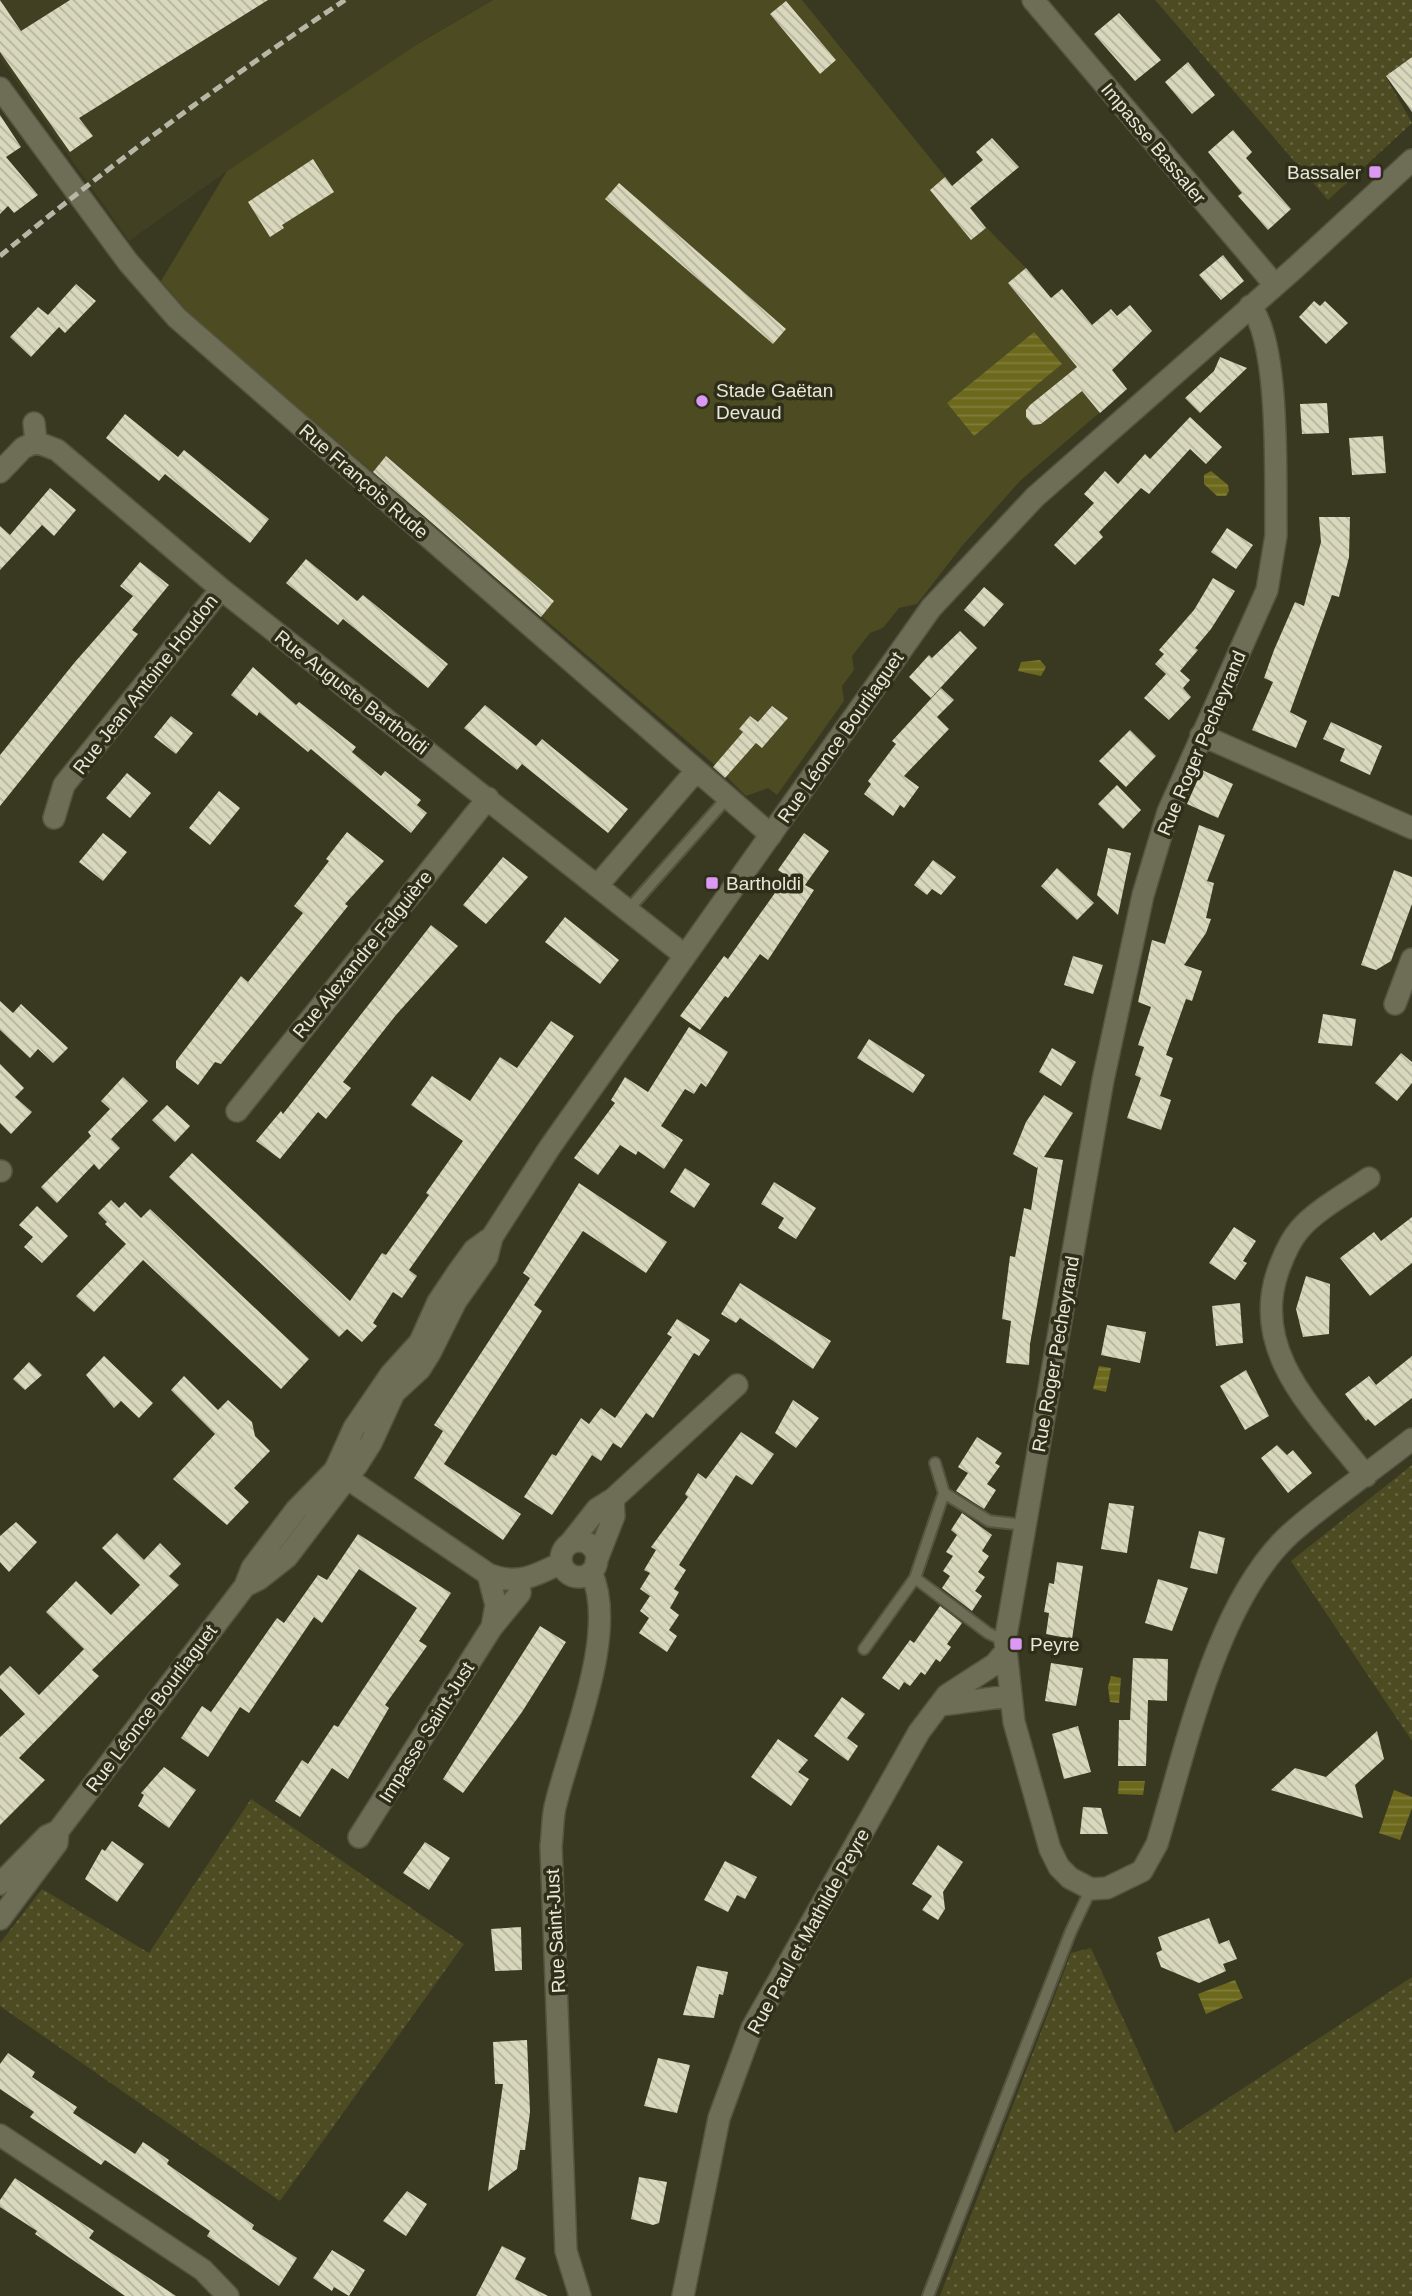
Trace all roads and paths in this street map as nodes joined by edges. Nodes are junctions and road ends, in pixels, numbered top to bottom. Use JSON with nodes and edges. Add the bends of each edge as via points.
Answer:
{"nodes":[{"id":1,"x":1033,"y":0,"type":"edge"},
{"id":2,"x":0,"y":88,"type":"edge"},
{"id":3,"x":1412,"y":160,"type":"edge"},
{"id":4,"x":1275,"y":285,"type":"junction"},
{"id":5,"x":1254,"y":303,"type":"junction"},
{"id":6,"x":0,"y":472,"type":"edge"},
{"id":7,"x":220,"y":589,"type":"junction"},
{"id":8,"x":1201,"y":735,"type":"junction"},
{"id":9,"x":696,"y":771,"type":"junction"},
{"id":10,"x":488,"y":798,"type":"junction"},
{"id":11,"x":727,"y":798,"type":"junction"},
{"id":12,"x":54,"y":818,"type":"dead end"},
{"id":13,"x":1412,"y":828,"type":"edge"},
{"id":14,"x":771,"y":835,"type":"junction"},
{"id":15,"x":597,"y":886,"type":"junction"},
{"id":16,"x":628,"y":910,"type":"junction"},
{"id":17,"x":683,"y":954,"type":"junction"},
{"id":18,"x":1412,"y":960,"type":"edge"},
{"id":19,"x":1395,"y":1004,"type":"dead end"},
{"id":20,"x":237,"y":1111,"type":"dead end"},
{"id":21,"x":1369,"y":1178,"type":"dead end"},
{"id":22,"x":737,"y":1385,"type":"dead end"},
{"id":23,"x":1412,"y":1439,"type":"edge"},
{"id":24,"x":935,"y":1463,"type":"dead end"},
{"id":25,"x":341,"y":1474,"type":"junction"},
{"id":26,"x":1366,"y":1476,"type":"junction"},
{"id":27,"x":944,"y":1493,"type":"junction"},
{"id":28,"x":613,"y":1499,"type":"junction"},
{"id":29,"x":1024,"y":1525,"type":"junction"},
{"id":30,"x":571,"y":1542,"type":"junction"},
{"id":31,"x":561,"y":1563,"type":"junction"},
{"id":32,"x":593,"y":1567,"type":"junction"},
{"id":33,"x":488,"y":1574,"type":"junction"},
{"id":34,"x":915,"y":1578,"type":"junction"},
{"id":35,"x":519,"y":1581,"type":"junction"},
{"id":36,"x":492,"y":1628,"type":"junction"},
{"id":37,"x":1006,"y":1646,"type":"junction"},
{"id":38,"x":864,"y":1648,"type":"dead end"},
{"id":39,"x":1009,"y":1696,"type":"junction"},
{"id":40,"x":942,"y":1705,"type":"junction"},
{"id":41,"x":58,"y":1831,"type":"junction"},
{"id":42,"x":359,"y":1837,"type":"dead end"},
{"id":43,"x":0,"y":1884,"type":"edge"},
{"id":44,"x":1091,"y":1889,"type":"junction"},
{"id":45,"x":4,"y":1906,"type":"edge"},
{"id":46,"x":0,"y":2135,"type":"edge"},
{"id":47,"x":228,"y":2296,"type":"edge"},
{"id":48,"x":580,"y":2296,"type":"edge"},
{"id":49,"x":683,"y":2296,"type":"edge"},
{"id":50,"x":928,"y":2296,"type":"edge"}],
"edges":[{"from":1,"to":4,"type":"street","name":"Impasse Bassaler"},
{"from":2,"to":9,"type":"street","name":"Rue François Rude","via":[[128,262],[177,318]]},
{"from":3,"to":4,"type":"street","name":"Rue Léonce Bourliaguet"},
{"from":4,"to":5,"type":"street","name":"Rue Léonce Bourliaguet"},
{"from":5,"to":8,"type":"street","name":"Rue Roger Pecheyrand","via":[[1269,356],[1274,557],[1267,590]]},
{"from":5,"to":14,"type":"street","name":"Rue Léonce Bourliaguet","via":[[1035,497],[931,608]]},
{"from":6,"to":7,"type":"street","name":"Rue Auguste Bartholdi","via":[[35,433]]},
{"from":7,"to":10,"type":"street","name":"Rue Auguste Bartholdi"},
{"from":7,"to":12,"type":"street","name":"Rue Jean Antoine Houdon","via":[[64,785]]},
{"from":8,"to":13,"type":"street"},
{"from":8,"to":29,"type":"street","name":"Rue Roger Pecheyrand","via":[[1168,813],[1143,895],[1103,1080]]},
{"from":9,"to":11,"type":"street","name":"Rue François Rude"},
{"from":9,"to":15,"type":"street"},
{"from":10,"to":15,"type":"street","name":"Rue Auguste Bartholdi"},
{"from":10,"to":20,"type":"street","name":"Rue Alexandre Falguière"},
{"from":11,"to":14,"type":"street","name":"Rue François Rude"},
{"from":11,"to":16,"type":"lane"},
{"from":14,"to":17,"type":"street","name":"Rue Léonce Bourliaguet"},
{"from":15,"to":16,"type":"street","name":"Rue Auguste Bartholdi"},
{"from":16,"to":17,"type":"street","name":"Rue Auguste Bartholdi"},
{"from":17,"to":25,"type":"street","name":"Rue Léonce Bourliaguet","via":[[492,1237],[458,1272],[420,1342],[391,1374],[354,1428]]},
{"from":18,"to":19,"type":"street"},
{"from":21,"to":26,"type":"street","via":[[1300,1228],[1282,1258],[1269,1314],[1275,1348],[1292,1381]]},
{"from":22,"to":28,"type":"street"},
{"from":23,"to":26,"type":"street"},
{"from":24,"to":27,"type":"lane"},
{"from":25,"to":33,"type":"street"},
{"from":25,"to":41,"type":"street","name":"Rue Léonce Bourliaguet","via":[[296,1510],[252,1568],[245,1586]]},
{"from":26,"to":44,"type":"street","via":[[1289,1535],[1252,1580],[1221,1639],[1157,1843],[1142,1871],[1121,1883]]},
{"from":27,"to":29,"type":"lane","via":[[989,1521]]},
{"from":27,"to":34,"type":"lane"},
{"from":28,"to":30,"type":"street","via":[[597,1509]]},
{"from":28,"to":32,"type":"street","via":[[614,1516]]},
{"from":29,"to":37,"type":"street","name":"Rue Roger Pecheyrand"},
{"from":30,"to":31,"type":"street","via":[[562,1550]]},
{"from":30,"to":32,"type":"street","via":[[587,1543],[595,1551]]},
{"from":31,"to":32,"type":"street","via":[[573,1576],[585,1576]]},
{"from":31,"to":35,"type":"street"},
{"from":32,"to":48,"type":"street","name":"Rue Saint-Just","via":[[600,1595],[594,1669],[555,1806],[551,1846],[566,2251]]},
{"from":33,"to":35,"type":"street","via":[[503,1581]]},
{"from":33,"to":36,"type":"street","via":[[496,1605]]},
{"from":34,"to":37,"type":"lane"},
{"from":34,"to":38,"type":"lane"},
{"from":35,"to":36,"type":"street","name":"Impasse Saint-Just","via":[[520,1593]]},
{"from":36,"to":42,"type":"street","name":"Impasse Saint-Just"},
{"from":37,"to":39,"type":"street","name":"Rue Roger Pecheyrand"},
{"from":37,"to":40,"type":"street","name":"Rue Paul et Mathilde Peyre","via":[[995,1664],[947,1695]]},
{"from":39,"to":40,"type":"street"},
{"from":39,"to":44,"type":"street","name":"Rue Roger Pecheyrand","via":[[1050,1849],[1070,1878]]},
{"from":40,"to":49,"type":"street","name":"Rue Paul et Mathilde Peyre","via":[[919,1732],[752,2028],[719,2118]]},
{"from":41,"to":43,"type":"street","name":"Rue Léonce Bourliaguet","via":[[47,1836]]},
{"from":41,"to":45,"type":"street","name":"Rue Léonce Bourliaguet","via":[[57,1843]]},
{"from":44,"to":50,"type":"lane"},
{"from":46,"to":47,"type":"street","via":[[203,2270]]}]}
